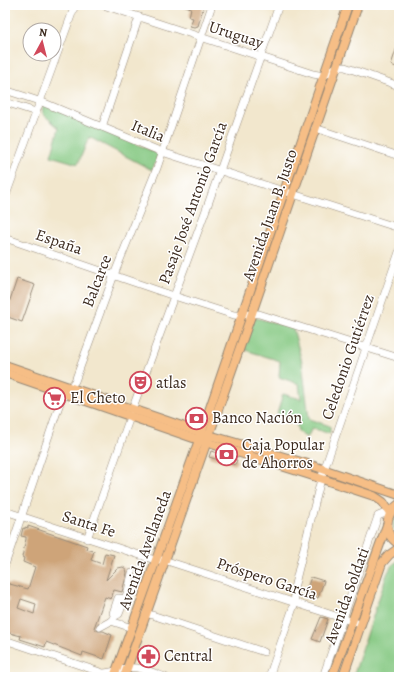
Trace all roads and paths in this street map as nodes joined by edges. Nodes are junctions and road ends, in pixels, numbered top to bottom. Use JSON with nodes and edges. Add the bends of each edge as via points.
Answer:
{"nodes":[{"id":1,"x":75,"y":5,"type":"edge"},
{"id":2,"x":103,"y":5,"type":"edge"},
{"id":3,"x":212,"y":5,"type":"edge"},
{"id":4,"x":278,"y":5,"type":"edge"},
{"id":5,"x":348,"y":5,"type":"edge"},
{"id":6,"x":358,"y":5,"type":"edge"},
{"id":7,"x":139,"y":17,"type":"junction"},
{"id":8,"x":200,"y":38,"type":"junction"},
{"id":9,"x":260,"y":58,"type":"junction"},
{"id":10,"x":336,"y":67,"type":"junction"},
{"id":11,"x":324,"y":76,"type":"junction"},
{"id":12,"x":399,"y":86,"type":"edge"},
{"id":13,"x":5,"y":90,"type":"edge"},
{"id":14,"x":5,"y":102,"type":"edge"},
{"id":15,"x":40,"y":102,"type":"junction"},
{"id":16,"x":36,"y":112,"type":"junction"},
{"id":17,"x":102,"y":127,"type":"junction"},
{"id":18,"x":315,"y":128,"type":"junction"},
{"id":19,"x":162,"y":152,"type":"junction"},
{"id":20,"x":399,"y":156,"type":"edge"},
{"id":21,"x":220,"y":170,"type":"junction"},
{"id":22,"x":283,"y":192,"type":"junction"},
{"id":23,"x":292,"y":194,"type":"junction"},
{"id":24,"x":5,"y":198,"type":"edge"},
{"id":25,"x":399,"y":228,"type":"edge"},
{"id":26,"x":5,"y":238,"type":"edge"},
{"id":27,"x":399,"y":252,"type":"edge"},
{"id":28,"x":114,"y":275,"type":"junction"},
{"id":29,"x":174,"y":296,"type":"junction"},
{"id":30,"x":252,"y":313,"type":"junction"},
{"id":31,"x":242,"y":316,"type":"junction"},
{"id":32,"x":366,"y":348,"type":"junction"},
{"id":33,"x":399,"y":358,"type":"edge"},
{"id":34,"x":5,"y":365,"type":"edge"},
{"id":35,"x":5,"y":373,"type":"edge"},
{"id":36,"x":67,"y":391,"type":"junction"},
{"id":37,"x":131,"y":413,"type":"junction"},
{"id":38,"x":204,"y":438,"type":"junction"},
{"id":39,"x":324,"y":470,"type":"junction"},
{"id":40,"x":321,"y":479,"type":"junction"},
{"id":41,"x":399,"y":495,"type":"edge"},
{"id":42,"x":399,"y":504,"type":"edge"},
{"id":43,"x":5,"y":511,"type":"edge"},
{"id":44,"x":390,"y":513,"type":"junction"},
{"id":45,"x":20,"y":517,"type":"junction"},
{"id":46,"x":387,"y":525,"type":"junction"},
{"id":47,"x":87,"y":539,"type":"junction"},
{"id":48,"x":399,"y":544,"type":"edge"},
{"id":49,"x":399,"y":548,"type":"edge"},
{"id":50,"x":155,"y":560,"type":"junction"},
{"id":51,"x":164,"y":560,"type":"junction"},
{"id":52,"x":5,"y":565,"type":"edge"},
{"id":53,"x":132,"y":572,"type":"dead end"},
{"id":54,"x":295,"y":602,"type":"junction"},
{"id":55,"x":146,"y":613,"type":"junction"},
{"id":56,"x":343,"y":618,"type":"junction"},
{"id":57,"x":113,"y":619,"type":"junction"},
{"id":58,"x":356,"y":623,"type":"junction"},
{"id":59,"x":100,"y":627,"type":"dead end"},
{"id":60,"x":132,"y":628,"type":"junction"},
{"id":61,"x":5,"y":640,"type":"edge"},
{"id":62,"x":264,"y":652,"type":"dead end"},
{"id":63,"x":127,"y":668,"type":"junction"},
{"id":64,"x":115,"y":674,"type":"edge"},
{"id":65,"x":124,"y":677,"type":"edge"},
{"id":66,"x":165,"y":677,"type":"edge"},
{"id":67,"x":269,"y":677,"type":"edge"},
{"id":68,"x":323,"y":677,"type":"edge"},
{"id":69,"x":332,"y":677,"type":"edge"},
{"id":70,"x":343,"y":677,"type":"edge"}],
"edges":[{"from":1,"to":15,"type":"street"},
{"from":2,"to":7,"type":"street","name":"Uruguay"},
{"from":3,"to":8,"type":"street","name":"Balcarce"},
{"from":4,"to":9,"type":"street","name":"Pasaje José Antonio García"},
{"from":5,"to":11,"type":"main road","name":"Avenida Juan B. Justo"},
{"from":6,"to":10,"type":"main road","name":"Avenida Juan B. Justo"},
{"from":7,"to":8,"type":"street","name":"Uruguay"},
{"from":7,"to":17,"type":"street"},
{"from":8,"to":9,"type":"street","name":"Uruguay"},
{"from":8,"to":19,"type":"street","name":"Balcarce"},
{"from":9,"to":11,"type":"street","name":"Uruguay"},
{"from":9,"to":21,"type":"street","name":"Pasaje José Antonio García"},
{"from":10,"to":11,"type":"street"},
{"from":10,"to":12,"type":"street","via":[[345,67]]},
{"from":10,"to":18,"type":"main road","name":"Avenida Juan B. Justo"},
{"from":11,"to":22,"type":"main road","name":"Avenida Juan B. Justo"},
{"from":13,"to":15,"type":"street","name":"Italia"},
{"from":14,"to":16,"type":"street"},
{"from":15,"to":16,"type":"street"},
{"from":15,"to":17,"type":"street","name":"Italia"},
{"from":16,"to":24,"type":"street"},
{"from":17,"to":19,"type":"street","name":"Italia"},
{"from":18,"to":20,"type":"street"},
{"from":18,"to":23,"type":"main road","name":"Avenida Juan B. Justo"},
{"from":19,"to":21,"type":"street","name":"Italia"},
{"from":19,"to":28,"type":"street","name":"Balcarce"},
{"from":21,"to":22,"type":"street","name":"Italia"},
{"from":21,"to":29,"type":"street","name":"Pasaje José Antonio García"},
{"from":22,"to":23,"type":"street","name":"Italia"},
{"from":22,"to":31,"type":"main road","name":"Avenida Juan B. Justo"},
{"from":23,"to":25,"type":"street","name":"Italia"},
{"from":23,"to":30,"type":"main road","name":"Avenida Juan B. Justo"},
{"from":26,"to":28,"type":"street","name":"España"},
{"from":27,"to":32,"type":"street","name":"Celedonio Gutiérrez"},
{"from":28,"to":29,"type":"street","name":"España"},
{"from":28,"to":36,"type":"street","name":"Balcarce","via":[[75,381]]},
{"from":29,"to":31,"type":"street","name":"España"},
{"from":29,"to":37,"type":"street","name":"Pasaje José Antonio García"},
{"from":30,"to":31,"type":"street"},
{"from":30,"to":32,"type":"street"},
{"from":30,"to":38,"type":"main road","name":"Avenida Juan B. Justo"},
{"from":31,"to":38,"type":"main road","name":"Avenida Juan B. Justo"},
{"from":32,"to":33,"type":"street"},
{"from":32,"to":39,"type":"street","name":"Celedonio Gutiérrez"},
{"from":34,"to":36,"type":"main road"},
{"from":35,"to":36,"type":"main road"},
{"from":36,"to":37,"type":"main road"},
{"from":36,"to":45,"type":"street","name":"Balcarce"},
{"from":37,"to":38,"type":"main road"},
{"from":37,"to":47,"type":"street","name":"Pasaje José Antonio García"},
{"from":38,"to":39,"type":"main road"},
{"from":38,"to":40,"type":"main road"},
{"from":38,"to":50,"type":"main road","name":"Avenida Avellaneda"},
{"from":38,"to":51,"type":"main road","name":"Avenida Avellaneda"},
{"from":39,"to":40,"type":"street","name":"Celedonio Gutiérrez"},
{"from":39,"to":41,"type":"main road"},
{"from":40,"to":44,"type":"main road","via":[[378,498]]},
{"from":40,"to":54,"type":"street","name":"Celedonio Gutiérrez","via":[[294,588]]},
{"from":42,"to":44,"type":"main road"},
{"from":43,"to":45,"type":"street","name":"Santa Fe"},
{"from":44,"to":46,"type":"main road","name":"Avenida Soldati"},
{"from":44,"to":56,"type":"street","via":[[378,516]]},
{"from":45,"to":47,"type":"street","name":"Santa Fe"},
{"from":45,"to":52,"type":"street","name":"Balcarce"},
{"from":46,"to":48,"type":"main road","via":[[392,538]]},
{"from":46,"to":58,"type":"main road","name":"Avenida Soldati"},
{"from":47,"to":50,"type":"street","name":"Santa Fe"},
{"from":49,"to":58,"type":"main road","name":"Avenida Soldati","via":[[382,563]]},
{"from":50,"to":51,"type":"street","name":"Santa Fe"},
{"from":50,"to":60,"type":"main road","name":"Avenida Avellaneda"},
{"from":51,"to":54,"type":"street","name":"Próspero García"},
{"from":51,"to":55,"type":"main road","name":"Avenida Avellaneda"},
{"from":53,"to":57,"type":"street","via":[[128,591],[124,599],[118,598]]},
{"from":54,"to":56,"type":"street","name":"Próspero García"},
{"from":54,"to":67,"type":"street","name":"Celedonio Gutiérrez"},
{"from":55,"to":62,"type":"street"},
{"from":55,"to":63,"type":"main road","name":"Avenida Avellaneda"},
{"from":56,"to":58,"type":"street","name":"Próspero García"},
{"from":56,"to":68,"type":"street"},
{"from":57,"to":59,"type":"street"},
{"from":57,"to":60,"type":"street"},
{"from":58,"to":69,"type":"main road","name":"Avenida Soldati"},
{"from":58,"to":70,"type":"main road","name":"Avenida Soldati"},
{"from":60,"to":64,"type":"main road","name":"Avenida Avellaneda"},
{"from":61,"to":64,"type":"street","via":[[103,673]]},
{"from":63,"to":64,"type":"street"},
{"from":63,"to":65,"type":"main road","name":"Avenida Avellaneda"},
{"from":63,"to":66,"type":"street","via":[[137,667]]}]}
